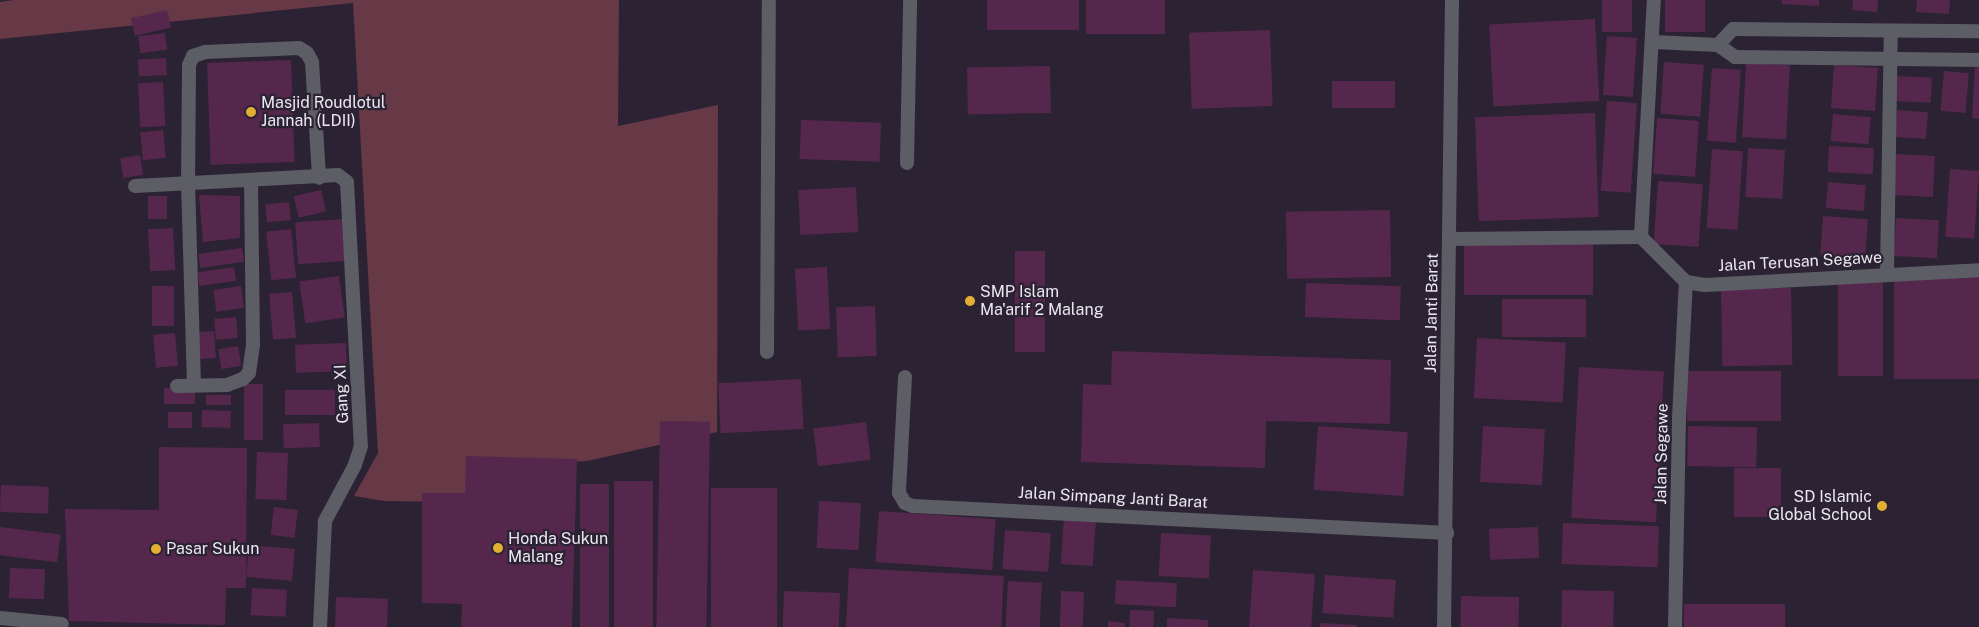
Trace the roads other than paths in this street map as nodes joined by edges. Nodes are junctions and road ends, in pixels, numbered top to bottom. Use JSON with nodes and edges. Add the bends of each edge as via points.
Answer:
{"nodes":[{"id":1,"x":769,"y":0,"type":"edge"},
{"id":2,"x":910,"y":0,"type":"edge"},
{"id":3,"x":1452,"y":0,"type":"edge"},
{"id":4,"x":1654,"y":0,"type":"edge"},
{"id":5,"x":1892,"y":30,"type":"junction"},
{"id":6,"x":1979,"y":32,"type":"edge"},
{"id":7,"x":1652,"y":42,"type":"junction"},
{"id":8,"x":1718,"y":45,"type":"junction"},
{"id":9,"x":1891,"y":58,"type":"junction"},
{"id":10,"x":1979,"y":60,"type":"edge"},
{"id":11,"x":907,"y":163,"type":"dead end"},
{"id":12,"x":320,"y":178,"type":"junction"},
{"id":13,"x":251,"y":182,"type":"junction"},
{"id":14,"x":188,"y":184,"type":"junction"},
{"id":15,"x":135,"y":186,"type":"dead end"},
{"id":16,"x":1641,"y":237,"type":"junction"},
{"id":17,"x":1451,"y":240,"type":"junction"},
{"id":18,"x":1979,"y":270,"type":"edge"},
{"id":19,"x":1887,"y":274,"type":"junction"},
{"id":20,"x":1686,"y":282,"type":"junction"},
{"id":21,"x":767,"y":352,"type":"dead end"},
{"id":22,"x":905,"y":377,"type":"dead end"},
{"id":23,"x":194,"y":385,"type":"junction"},
{"id":24,"x":177,"y":386,"type":"dead end"},
{"id":25,"x":1447,"y":533,"type":"junction"},
{"id":26,"x":0,"y":618,"type":"edge"},
{"id":27,"x":62,"y":624,"type":"dead end"},
{"id":28,"x":320,"y":627,"type":"edge"},
{"id":29,"x":1444,"y":627,"type":"edge"},
{"id":30,"x":1675,"y":627,"type":"edge"}],
"edges":[{"from":1,"to":21,"type":"street"},
{"from":2,"to":11,"type":"street"},
{"from":3,"to":17,"type":"street","name":"Jalan Janti Barat"},
{"from":4,"to":7,"type":"street"},
{"from":5,"to":6,"type":"street"},
{"from":5,"to":8,"type":"street","via":[[1734,29]]},
{"from":5,"to":9,"type":"street"},
{"from":7,"to":8,"type":"street"},
{"from":7,"to":16,"type":"street"},
{"from":8,"to":9,"type":"street","via":[[1735,57]]},
{"from":9,"to":10,"type":"street"},
{"from":9,"to":19,"type":"street"},
{"from":12,"to":13,"type":"street","name":"Gang XI"},
{"from":12,"to":14,"type":"street","via":[[312,62],[308,53],[299,48],[205,52],[194,56],[189,65]]},
{"from":12,"to":28,"type":"street","name":"Gang XI","via":[[338,175],[347,182],[362,426],[361,446],[355,465],[325,521]]},
{"from":13,"to":14,"type":"street","name":"Gang XI"},
{"from":13,"to":23,"type":"street","via":[[253,345],[249,373],[227,385]]},
{"from":14,"to":15,"type":"street","name":"Gang XI"},
{"from":14,"to":23,"type":"street"},
{"from":16,"to":17,"type":"street"},
{"from":16,"to":20,"type":"street"},
{"from":17,"to":25,"type":"street","name":"Jalan Janti Barat"},
{"from":18,"to":19,"type":"street","name":"Jalan Terusan Segawe"},
{"from":19,"to":20,"type":"street","name":"Jalan Terusan Segawe","via":[[1704,285]]},
{"from":20,"to":30,"type":"street","name":"Jalan Segawe","via":[[1679,418]]},
{"from":22,"to":25,"type":"street","name":"Jalan Simpang Janti Barat","via":[[899,493],[905,502],[913,506]]},
{"from":23,"to":24,"type":"street"},
{"from":25,"to":29,"type":"street","name":"Jalan Janti Barat"},
{"from":26,"to":27,"type":"street"}]}
